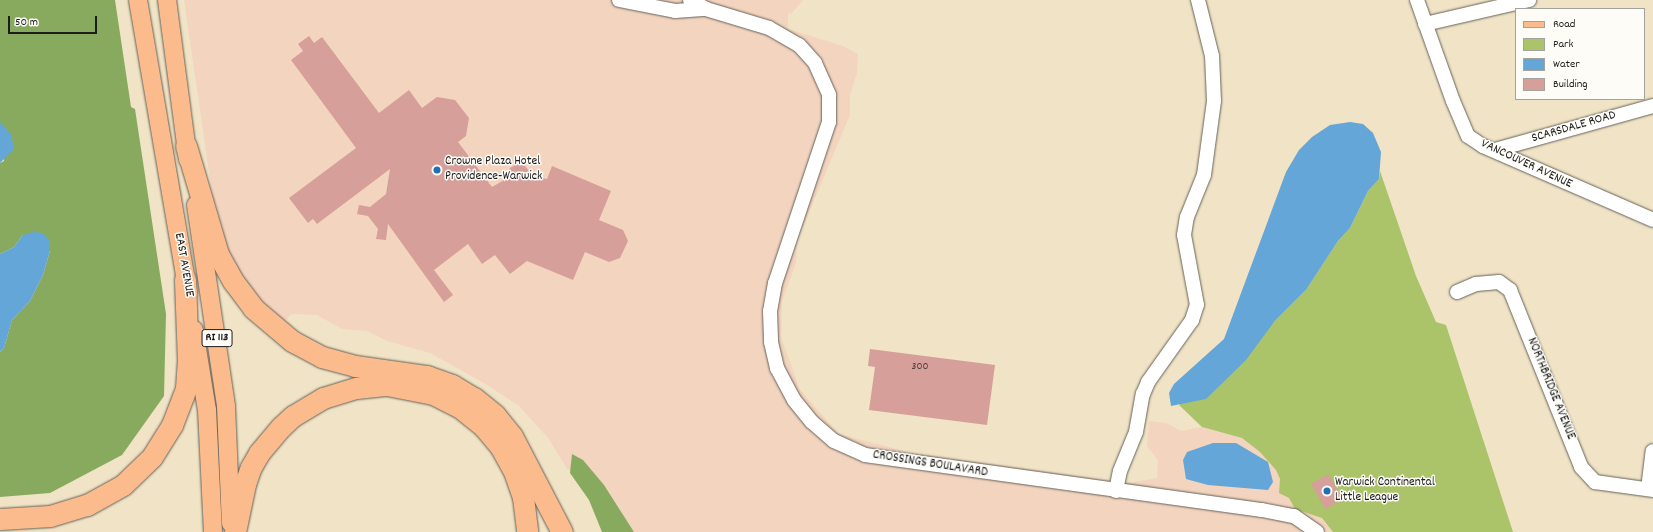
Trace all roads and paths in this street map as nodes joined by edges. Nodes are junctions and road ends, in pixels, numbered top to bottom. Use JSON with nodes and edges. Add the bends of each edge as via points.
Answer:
{"nodes":[{"id":1,"x":167,"y":0,"type":"edge"},
{"id":2,"x":619,"y":0,"type":"edge"},
{"id":3,"x":690,"y":0,"type":"edge"},
{"id":4,"x":1198,"y":0,"type":"edge"},
{"id":5,"x":1418,"y":0,"type":"edge"},
{"id":6,"x":1529,"y":0,"type":"edge"},
{"id":7,"x":138,"y":1,"type":"edge"},
{"id":8,"x":706,"y":9,"type":"junction"},
{"id":9,"x":1425,"y":24,"type":"junction"},
{"id":10,"x":1653,"y":106,"type":"edge"},
{"id":11,"x":186,"y":146,"type":"junction"},
{"id":12,"x":1495,"y":150,"type":"junction"},
{"id":13,"x":1653,"y":220,"type":"edge"},
{"id":14,"x":185,"y":279,"type":"junction"},
{"id":15,"x":1457,"y":292,"type":"dead end"},
{"id":16,"x":1653,"y":451,"type":"edge"},
{"id":17,"x":1650,"y":490,"type":"edge"},
{"id":18,"x":1116,"y":491,"type":"junction"},
{"id":19,"x":0,"y":519,"type":"edge"},
{"id":20,"x":213,"y":532,"type":"edge"},
{"id":21,"x":231,"y":532,"type":"edge"},
{"id":22,"x":235,"y":532,"type":"edge"},
{"id":23,"x":526,"y":532,"type":"edge"},
{"id":24,"x":562,"y":532,"type":"edge"},
{"id":25,"x":1317,"y":532,"type":"edge"}],
"edges":[{"from":1,"to":11,"type":"main road","name":"EAST AVENUE","number":"RI 113"},
{"from":2,"to":8,"type":"street","name":"CROSSINGS BOULAVARD","via":[[675,11]]},
{"from":3,"to":8,"type":"street","name":"CROSSINGS BOULAVARD"},
{"from":4,"to":18,"type":"street","via":[[1212,56],[1214,101],[1204,175],[1187,217],[1184,235],[1197,305],[1192,320],[1148,382],[1143,394],[1136,432],[1120,471]]},
{"from":5,"to":9,"type":"street","name":"VANCOUVER AVENUE"},
{"from":6,"to":9,"type":"street"},
{"from":7,"to":14,"type":"main road","name":"EAST AVENUE","number":"RI 113"},
{"from":8,"to":18,"type":"street","name":"CROSSINGS BOULAVARD","via":[[768,28],[799,45],[815,63],[829,95],[829,122],[775,283],[770,311],[771,342],[777,368],[794,400],[812,422],[834,441],[865,455]]},
{"from":9,"to":12,"type":"street","name":"VANCOUVER AVENUE","via":[[1468,136]]},
{"from":10,"to":12,"type":"street","name":"SCARSDALE ROAD"},
{"from":11,"to":21,"type":"main road","name":"EAST AVENUE","number":"RI 113","via":[[226,406]]},
{"from":11,"to":24,"type":"highway","via":[[218,254],[233,281],[253,308],[287,338],[322,357],[355,366],[427,376],[452,385],[474,398],[495,415],[512,436]]},
{"from":12,"to":13,"type":"street","name":"VANCOUVER AVENUE"},
{"from":14,"to":19,"type":"highway","via":[[188,362],[186,388],[172,425],[152,457],[123,485],[80,507],[50,516]]},
{"from":14,"to":20,"type":"main road","name":"EAST AVENUE","number":"RI 113","via":[[207,410]]},
{"from":15,"to":17,"type":"street","name":"NORTHBRIDGE AVENUE","via":[[1476,284],[1499,282],[1510,290],[1581,467],[1595,482]]},
{"from":16,"to":17,"type":"street"},
{"from":18,"to":25,"type":"street","name":"CROSSINGS BOULAVARD","via":[[1294,516]]},
{"from":22,"to":23,"type":"highway","via":[[251,467],[281,427],[293,416],[323,398],[356,388],[387,385],[433,394],[462,409],[484,427],[500,446],[514,471],[523,497]]}]}
